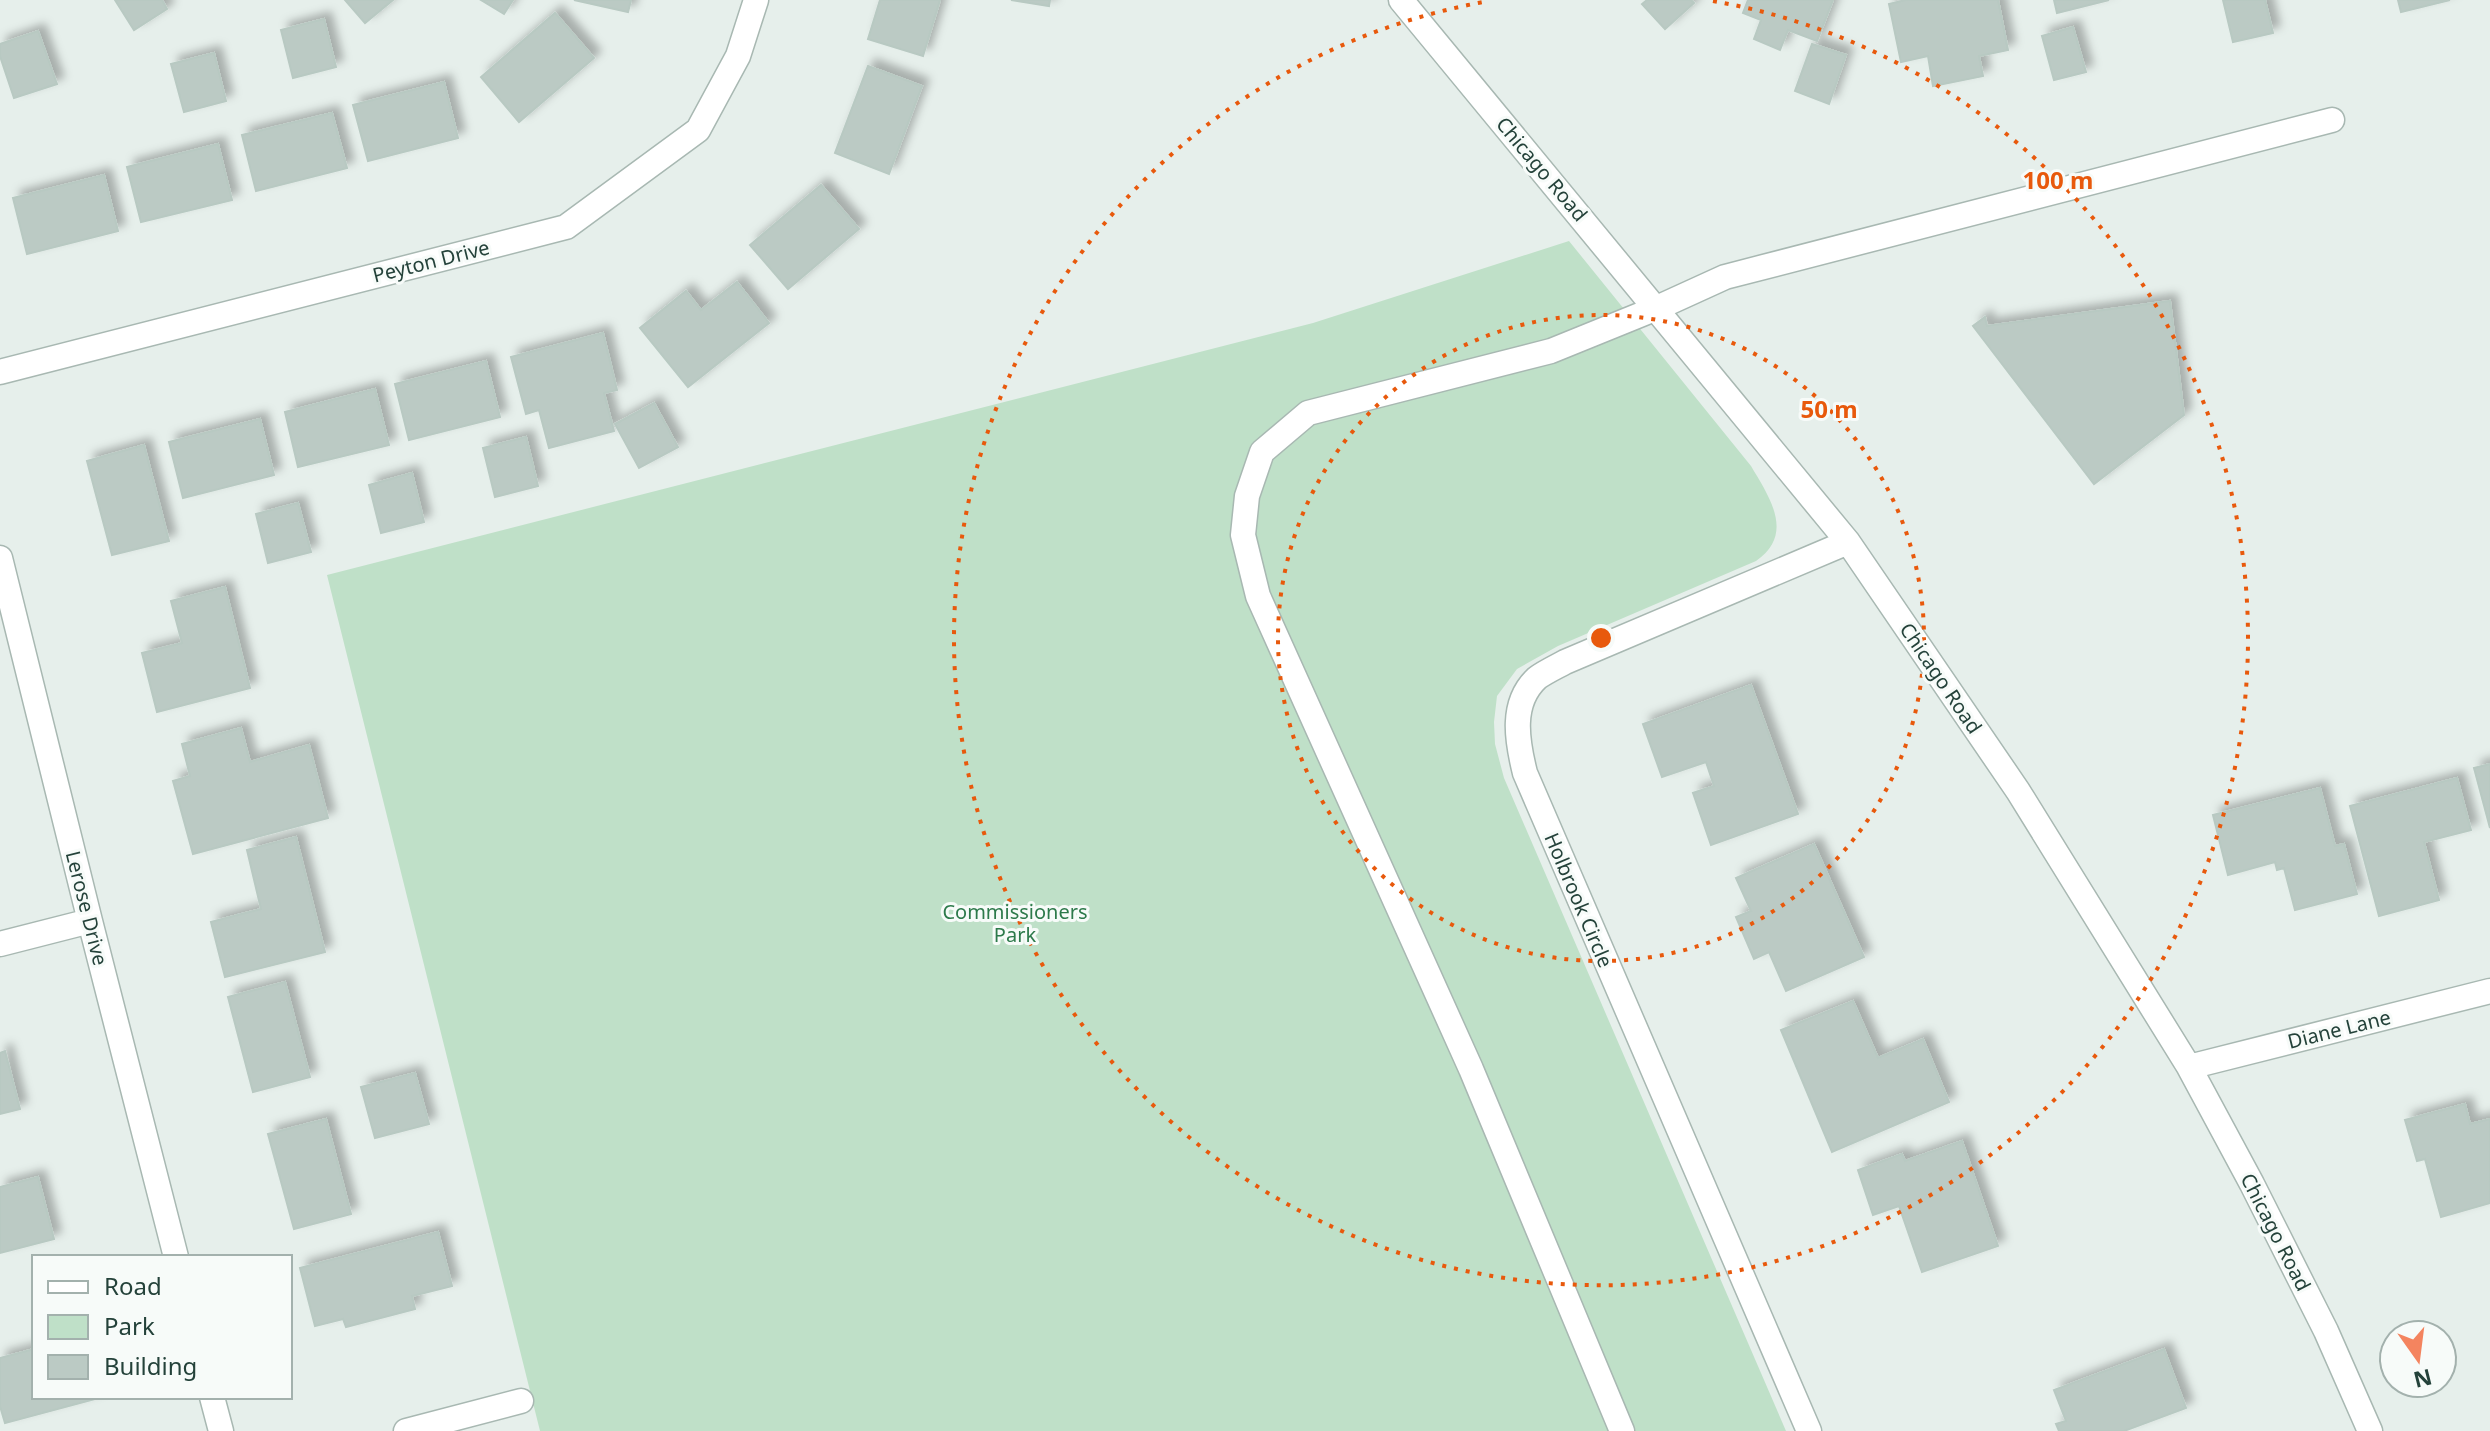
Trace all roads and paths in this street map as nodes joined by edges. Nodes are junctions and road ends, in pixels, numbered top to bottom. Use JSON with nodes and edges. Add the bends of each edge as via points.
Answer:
{"nodes":[{"id":1,"x":756,"y":0,"type":"edge"},
{"id":2,"x":1401,"y":0,"type":"edge"},
{"id":3,"x":2332,"y":120,"type":"dead end"},
{"id":4,"x":1657,"y":308,"type":"junction"},
{"id":5,"x":0,"y":372,"type":"edge"},
{"id":6,"x":1848,"y":542,"type":"junction"},
{"id":7,"x":0,"y":558,"type":"edge"},
{"id":8,"x":90,"y":921,"type":"junction"},
{"id":9,"x":0,"y":944,"type":"edge"},
{"id":10,"x":2490,"y":991,"type":"edge"},
{"id":11,"x":2189,"y":1067,"type":"junction"},
{"id":12,"x":175,"y":1255,"type":"edge"},
{"id":13,"x":213,"y":1399,"type":"edge"},
{"id":14,"x":521,"y":1401,"type":"dead end"},
{"id":15,"x":221,"y":1431,"type":"edge"},
{"id":16,"x":406,"y":1431,"type":"edge"},
{"id":17,"x":1622,"y":1431,"type":"edge"},
{"id":18,"x":1809,"y":1431,"type":"edge"},
{"id":19,"x":2370,"y":1431,"type":"edge"}],
"edges":[{"from":1,"to":5,"type":"street","name":"Peyton Drive","via":[[738,56],[698,130],[566,227]]},
{"from":2,"to":4,"type":"street","name":"Chicago Road"},
{"from":3,"to":4,"type":"street","via":[[1725,277]]},
{"from":4,"to":6,"type":"street","name":"Chicago Road"},
{"from":4,"to":17,"type":"street","via":[[1551,351],[1308,413],[1262,452],[1247,496],[1243,535],[1258,596],[1471,1069]]},
{"from":6,"to":11,"type":"street","name":"Chicago Road","via":[[2018,791]]},
{"from":6,"to":18,"type":"street","name":"Holbrook Circle","via":[[1538,677],[1524,694],[1517,729],[1525,773]]},
{"from":7,"to":8,"type":"street","name":"Lerose Drive"},
{"from":8,"to":9,"type":"street"},
{"from":8,"to":12,"type":"street","name":"Lerose Drive"},
{"from":10,"to":11,"type":"street","name":"Diane Lane"},
{"from":11,"to":19,"type":"street","name":"Chicago Road","via":[[2326,1331]]},
{"from":13,"to":15,"type":"street"},
{"from":14,"to":16,"type":"street"}]}
